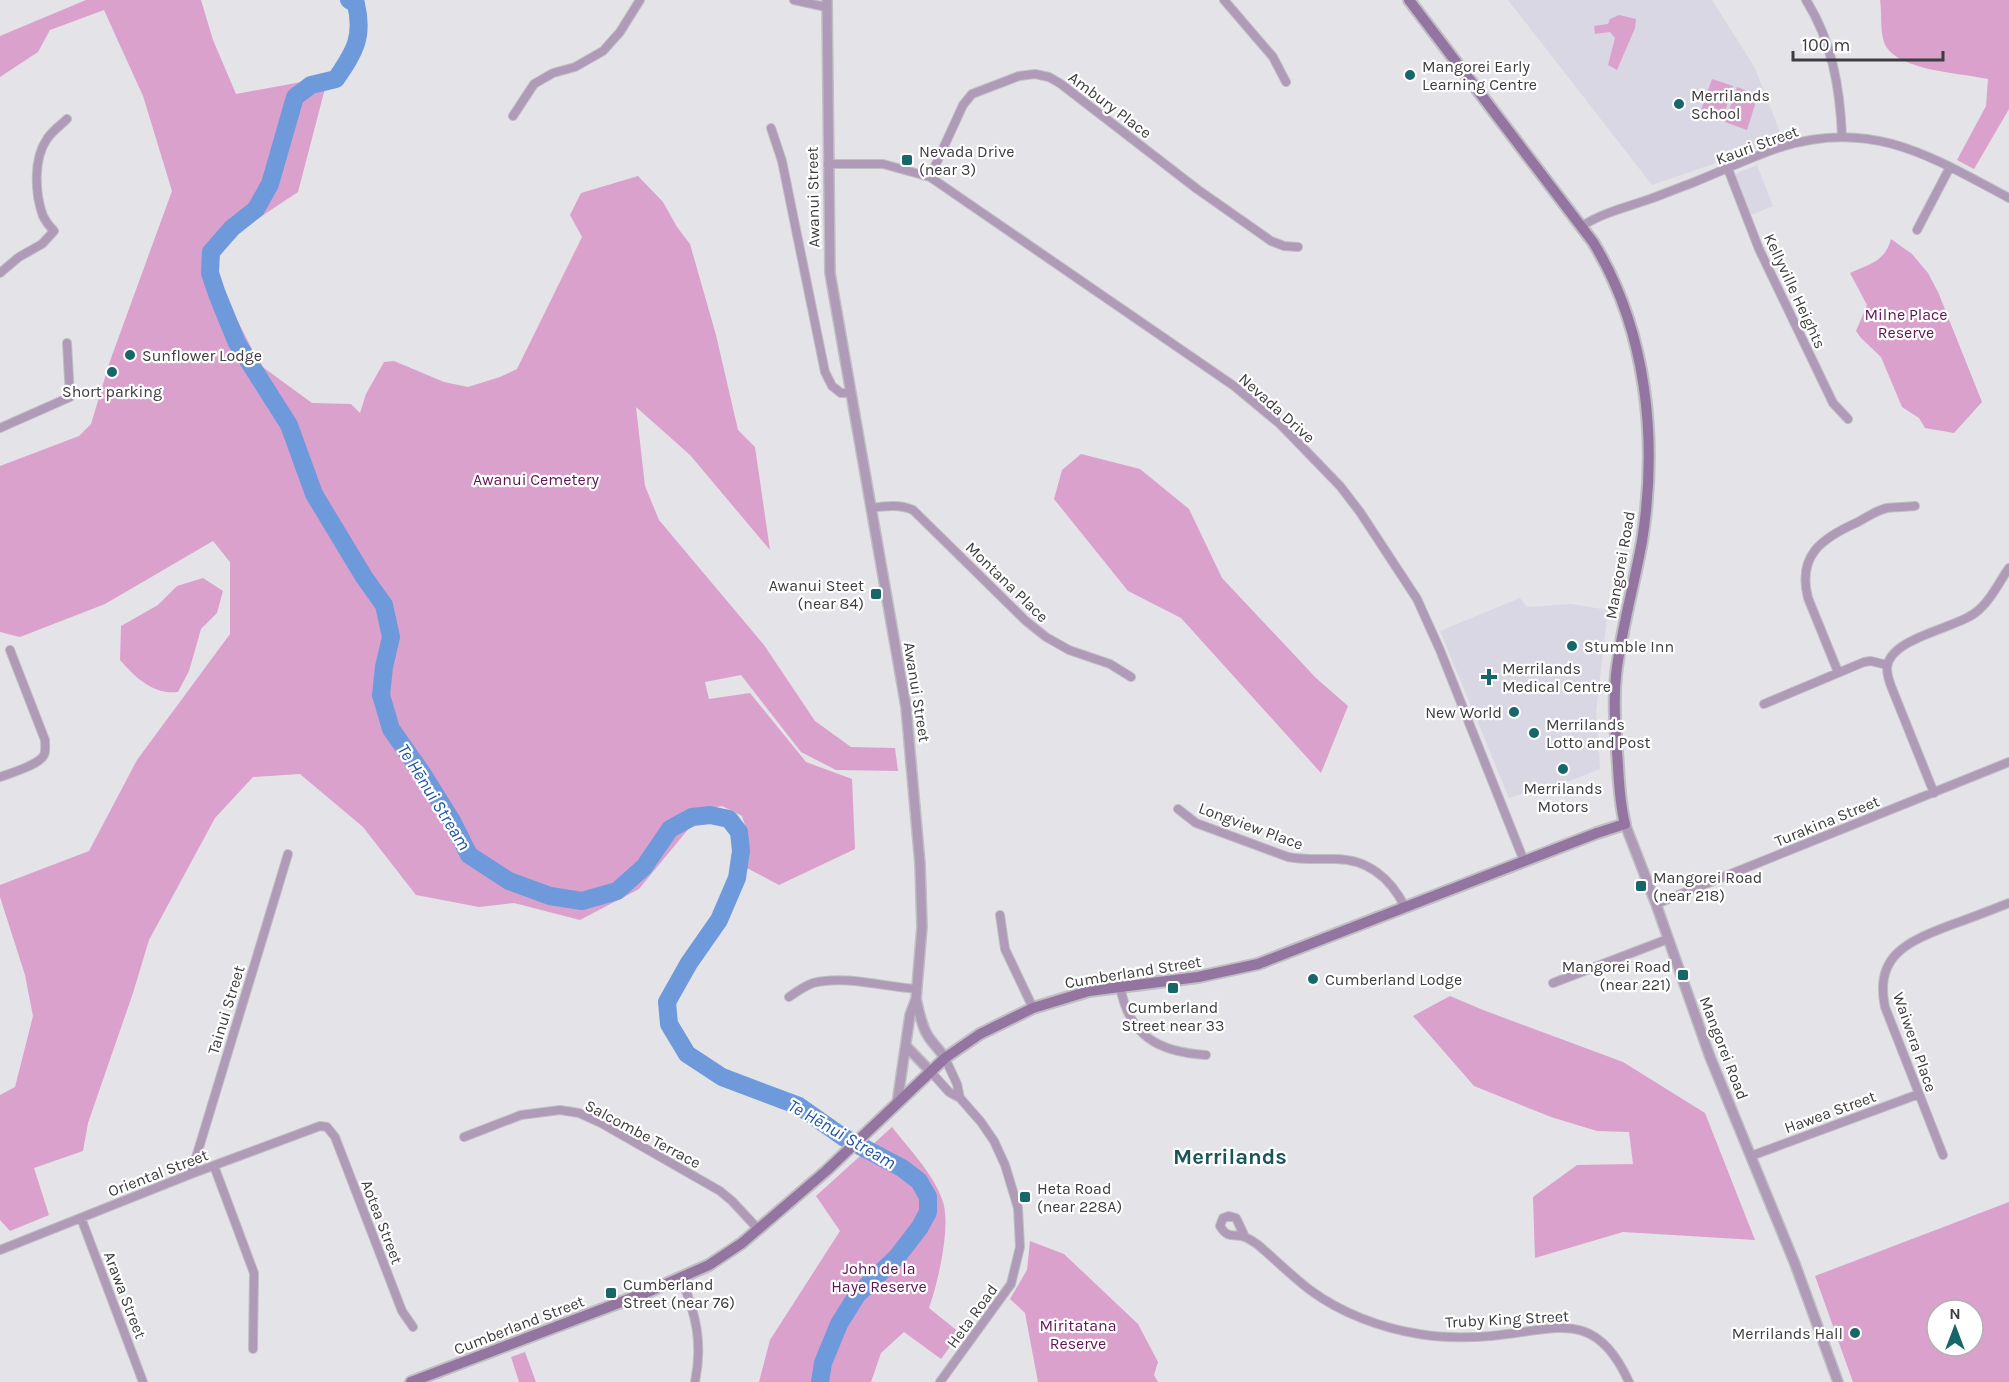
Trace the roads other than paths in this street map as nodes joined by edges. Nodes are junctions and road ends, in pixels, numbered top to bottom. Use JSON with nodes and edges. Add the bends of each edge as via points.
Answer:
{"nodes":[{"id":1,"x":640,"y":0,"type":"edge"},
{"id":2,"x":794,"y":0,"type":"edge"},
{"id":3,"x":1224,"y":0,"type":"edge"},
{"id":4,"x":1409,"y":0,"type":"edge"},
{"id":5,"x":1806,"y":0,"type":"edge"},
{"id":6,"x":826,"y":4,"type":"edge"},
{"id":7,"x":1286,"y":82,"type":"dead end"},
{"id":8,"x":513,"y":116,"type":"dead end"},
{"id":9,"x":67,"y":119,"type":"dead end"},
{"id":10,"x":771,"y":128,"type":"dead end"},
{"id":11,"x":1842,"y":136,"type":"junction"},
{"id":12,"x":828,"y":164,"type":"junction"},
{"id":13,"x":1950,"y":167,"type":"junction"},
{"id":14,"x":1728,"y":169,"type":"junction"},
{"id":15,"x":930,"y":177,"type":"junction"},
{"id":16,"x":2009,"y":198,"type":"edge"},
{"id":17,"x":1582,"y":226,"type":"junction"},
{"id":18,"x":1917,"y":230,"type":"dead end"},
{"id":19,"x":1298,"y":247,"type":"dead end"},
{"id":20,"x":0,"y":273,"type":"edge"},
{"id":21,"x":67,"y":343,"type":"dead end"},
{"id":22,"x":850,"y":393,"type":"junction"},
{"id":23,"x":1848,"y":419,"type":"dead end"},
{"id":24,"x":0,"y":428,"type":"edge"},
{"id":25,"x":1915,"y":506,"type":"dead end"},
{"id":26,"x":871,"y":508,"type":"junction"},
{"id":27,"x":2009,"y":568,"type":"edge"},
{"id":28,"x":10,"y":650,"type":"dead end"},
{"id":29,"x":1887,"y":665,"type":"junction"},
{"id":30,"x":1838,"y":672,"type":"junction"},
{"id":31,"x":1131,"y":677,"type":"dead end"},
{"id":32,"x":1764,"y":704,"type":"dead end"},
{"id":33,"x":2009,"y":762,"type":"edge"},
{"id":34,"x":0,"y":777,"type":"edge"},
{"id":35,"x":1934,"y":793,"type":"junction"},
{"id":36,"x":1178,"y":809,"type":"dead end"},
{"id":37,"x":1625,"y":824,"type":"junction"},
{"id":38,"x":288,"y":854,"type":"dead end"},
{"id":39,"x":1524,"y":861,"type":"junction"},
{"id":40,"x":2009,"y":903,"type":"edge"},
{"id":41,"x":1656,"y":904,"type":"junction"},
{"id":42,"x":1405,"y":907,"type":"junction"},
{"id":43,"x":1000,"y":915,"type":"dead end"},
{"id":44,"x":1668,"y":939,"type":"junction"},
{"id":45,"x":1553,"y":984,"type":"dead end"},
{"id":46,"x":1120,"y":986,"type":"junction"},
{"id":47,"x":916,"y":994,"type":"junction"},
{"id":48,"x":789,"y":997,"type":"dead end"},
{"id":49,"x":1032,"y":1008,"type":"junction"},
{"id":50,"x":906,"y":1046,"type":"junction"},
{"id":51,"x":1206,"y":1055,"type":"dead end"},
{"id":52,"x":945,"y":1058,"type":"junction"},
{"id":53,"x":931,"y":1072,"type":"junction"},
{"id":54,"x":1919,"y":1094,"type":"junction"},
{"id":55,"x":960,"y":1098,"type":"junction"},
{"id":56,"x":897,"y":1104,"type":"junction"},
{"id":57,"x":327,"y":1127,"type":"joint"},
{"id":58,"x":464,"y":1137,"type":"dead end"},
{"id":59,"x":1943,"y":1155,"type":"dead end"},
{"id":60,"x":1751,"y":1156,"type":"junction"},
{"id":61,"x":214,"y":1166,"type":"junction"},
{"id":62,"x":191,"y":1174,"type":"junction"},
{"id":63,"x":81,"y":1218,"type":"junction"},
{"id":64,"x":758,"y":1229,"type":"junction"},
{"id":65,"x":1245,"y":1237,"type":"dead end"},
{"id":66,"x":0,"y":1250,"type":"edge"},
{"id":67,"x":681,"y":1278,"type":"junction"},
{"id":68,"x":413,"y":1327,"type":"dead end"},
{"id":69,"x":253,"y":1349,"type":"dead end"},
{"id":70,"x":143,"y":1382,"type":"edge"},
{"id":71,"x":411,"y":1382,"type":"edge"},
{"id":72,"x":694,"y":1382,"type":"edge"},
{"id":73,"x":940,"y":1382,"type":"edge"},
{"id":74,"x":1629,"y":1382,"type":"edge"},
{"id":75,"x":1838,"y":1382,"type":"edge"}],
"edges":[{"from":1,"to":8,"type":"street","via":[[603,51],[534,84]]},
{"from":2,"to":6,"type":"street"},
{"from":3,"to":7,"type":"street","via":[[1273,57]]},
{"from":4,"to":17,"type":"main road","name":"Mangorei Road"},
{"from":5,"to":11,"type":"street","via":[[1833,66]]},
{"from":6,"to":12,"type":"street","name":"Awanui Street"},
{"from":9,"to":20,"type":"street","via":[[48,138],[38,166],[39,201],[44,218],[54,231]]},
{"from":10,"to":22,"type":"street","name":"Awanui Street","via":[[782,161],[825,372],[831,386],[841,393]]},
{"from":11,"to":13,"type":"street","name":"Kauri Street","via":[[1884,141]]},
{"from":11,"to":14,"type":"street","name":"Kauri Street","via":[[1779,148]]},
{"from":12,"to":15,"type":"street","name":"Nevada Drive","via":[[884,164]]},
{"from":12,"to":22,"type":"street","name":"Awanui Street","via":[[830,273]]},
{"from":13,"to":16,"type":"street","name":"Kauri Street"},
{"from":13,"to":18,"type":"street"},
{"from":14,"to":17,"type":"street","name":"Kauri Street"},
{"from":14,"to":23,"type":"street","name":"Kellyville Heights","via":[[1764,260],[1833,403]]},
{"from":15,"to":19,"type":"street","name":"Ambury Place","via":[[963,105],[972,94],[1019,76],[1035,75],[1061,84],[1271,241]]},
{"from":15,"to":39,"type":"street","name":"Nevada Drive","via":[[1234,386],[1280,424],[1340,486],[1417,598]]},
{"from":17,"to":37,"type":"main road","name":"Mangorei Road","via":[[1604,260],[1620,296],[1638,352],[1647,411],[1644,523],[1616,677],[1618,797]]},
{"from":21,"to":24,"type":"street","via":[[70,397]]},
{"from":22,"to":26,"type":"street","name":"Awanui Street"},
{"from":25,"to":30,"type":"street","via":[[1886,508],[1831,535],[1812,553],[1805,586]]},
{"from":26,"to":31,"type":"street","name":"Montana Place","via":[[906,506],[914,510],[1046,638],[1110,664]]},
{"from":26,"to":47,"type":"street","name":"Awanui Street","via":[[909,733],[922,896]]},
{"from":27,"to":29,"type":"street","via":[[1977,612],[1905,644]]},
{"from":28,"to":34,"type":"street","via":[[45,748],[39,761]]},
{"from":29,"to":30,"type":"street","via":[[1864,662]]},
{"from":29,"to":35,"type":"street","via":[[1888,678]]},
{"from":30,"to":32,"type":"street"},
{"from":33,"to":35,"type":"street","name":"Turakina Street"},
{"from":35,"to":41,"type":"street","name":"Turakina Street"},
{"from":36,"to":42,"type":"street","name":"Longview Place","via":[[1196,823],[1288,857],[1352,860],[1365,865],[1387,879]]},
{"from":37,"to":39,"type":"main road","name":"Cumberland Street"},
{"from":37,"to":41,"type":"street","name":"Mangorei Road"},
{"from":38,"to":62,"type":"street","name":"Tainui Street"},
{"from":39,"to":42,"type":"main road","name":"Cumberland Street"},
{"from":40,"to":54,"type":"street","name":"Waiwera Place","via":[[1906,945],[1886,969],[1885,1007]]},
{"from":41,"to":44,"type":"street","name":"Mangorei Road"},
{"from":42,"to":46,"type":"main road","name":"Cumberland Street","via":[[1258,964],[1198,977]]},
{"from":43,"to":49,"type":"street","via":[[1005,949]]},
{"from":44,"to":45,"type":"street"},
{"from":44,"to":60,"type":"street","name":"Mangorei Road","via":[[1710,1058]]},
{"from":46,"to":49,"type":"main road","name":"Cumberland Street","via":[[1067,996]]},
{"from":46,"to":51,"type":"street","via":[[1130,1019],[1144,1035],[1170,1050]]},
{"from":47,"to":48,"type":"street","via":[[828,982],[812,984]]},
{"from":47,"to":50,"type":"street","name":"Awanui Street"},
{"from":47,"to":52,"type":"street","name":"Awanui Street","via":[[923,1027]]},
{"from":49,"to":52,"type":"main road","name":"Cumberland Street","via":[[980,1034]]},
{"from":50,"to":53,"type":"street"},
{"from":50,"to":56,"type":"street","name":"Awanui Street"},
{"from":52,"to":53,"type":"main road","name":"Cumberland Street"},
{"from":52,"to":55,"type":"street","name":"Heta Road"},
{"from":53,"to":55,"type":"street","name":"Heta Road"},
{"from":53,"to":56,"type":"main road","name":"Cumberland Street"},
{"from":54,"to":59,"type":"street","name":"Waiwera Place"},
{"from":54,"to":60,"type":"street","name":"Hawea Street"},
{"from":55,"to":73,"type":"street","name":"Heta Road","via":[[994,1141],[1005,1165],[1018,1208],[1020,1247],[1011,1284]]},
{"from":56,"to":64,"type":"main road","name":"Cumberland Street"},
{"from":57,"to":61,"type":"street","name":"Oriental Street","via":[[313,1127]]},
{"from":57,"to":68,"type":"street","name":"Aotea Street","via":[[335,1137],[402,1311]]},
{"from":58,"to":64,"type":"street","name":"Salcombe Terrace","via":[[521,1115],[560,1110],[579,1113],[720,1191]]},
{"from":60,"to":75,"type":"street","name":"Mangorei Road"},
{"from":61,"to":62,"type":"street","name":"Oriental Street"},
{"from":61,"to":69,"type":"street","via":[[254,1273]]},
{"from":62,"to":63,"type":"street","name":"Oriental Street"},
{"from":63,"to":66,"type":"street","name":"Oriental Street"},
{"from":63,"to":70,"type":"street","name":"Arawa Street"},
{"from":64,"to":67,"type":"main road","name":"Cumberland Street","via":[[709,1265]]},
{"from":65,"to":74,"type":"street","name":"Truby King Street","via":[[1311,1291],[1373,1322],[1442,1337],[1492,1336],[1546,1328],[1584,1331],[1605,1344]]},
{"from":67,"to":71,"type":"main road","name":"Cumberland Street"},
{"from":67,"to":72,"type":"street","via":[[699,1338]]}]}
